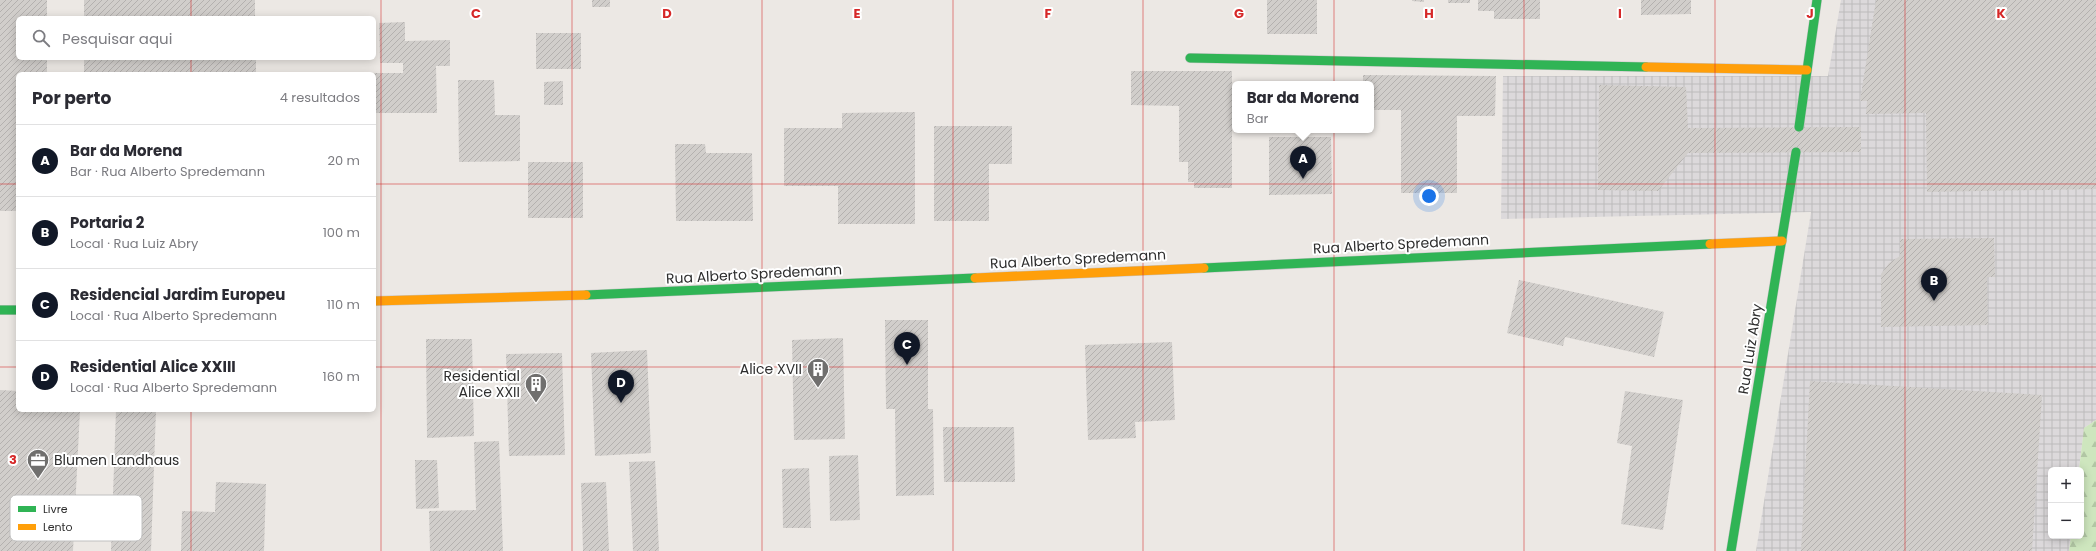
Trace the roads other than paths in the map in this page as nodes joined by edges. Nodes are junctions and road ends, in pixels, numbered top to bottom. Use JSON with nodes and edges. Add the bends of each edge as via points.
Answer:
{"nodes":[{"id":1,"x":1818,"y":0,"type":"edge"},
{"id":2,"x":1190,"y":58,"type":"dead end"},
{"id":3,"x":1807,"y":70,"type":"junction"},
{"id":4,"x":1799,"y":127,"type":"dead end"},
{"id":5,"x":1796,"y":152,"type":"dead end"},
{"id":6,"x":1782,"y":240,"type":"junction"},
{"id":7,"x":376,"y":301,"type":"edge"},
{"id":8,"x":0,"y":310,"type":"edge"},
{"id":9,"x":16,"y":310,"type":"edge"},
{"id":10,"x":1731,"y":551,"type":"edge"}],
"edges":[{"from":1,"to":3,"type":"street"},
{"from":2,"to":3,"type":"street"},
{"from":3,"to":4,"type":"street"},
{"from":5,"to":6,"type":"street","name":"Rua Luiz Abry"},
{"from":6,"to":7,"type":"street","name":"Rua Alberto Spredemann","via":[[605,295]]},
{"from":6,"to":10,"type":"street","name":"Rua Luiz Abry"},
{"from":8,"to":9,"type":"street"}]}
